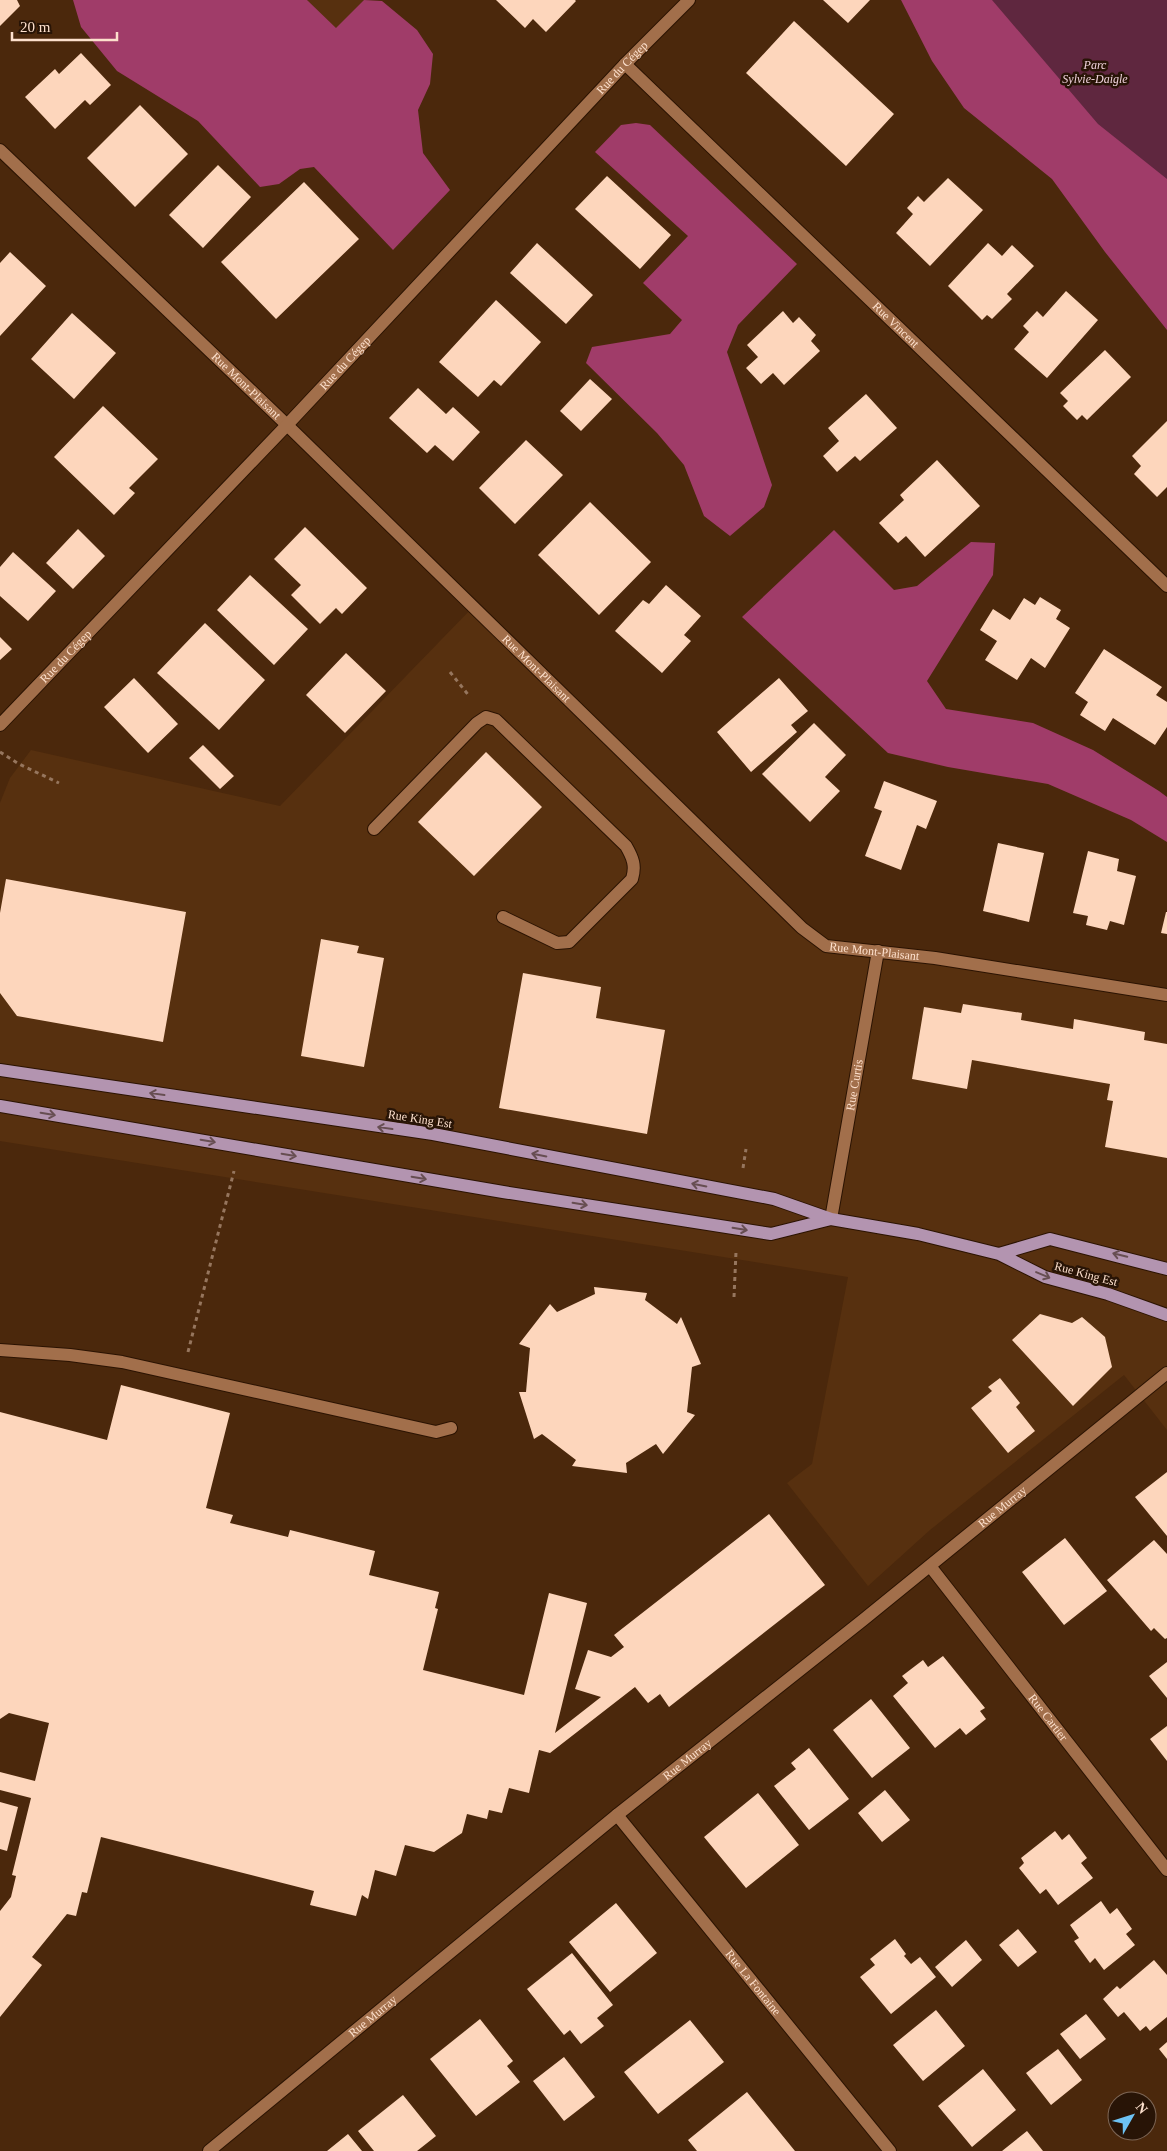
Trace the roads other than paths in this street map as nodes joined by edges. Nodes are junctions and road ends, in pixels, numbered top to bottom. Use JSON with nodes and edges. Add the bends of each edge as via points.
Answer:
{"nodes":[{"id":1,"x":689,"y":0,"type":"edge"},
{"id":2,"x":625,"y":64,"type":"junction"},
{"id":3,"x":0,"y":150,"type":"edge"},
{"id":4,"x":287,"y":424,"type":"junction"},
{"id":5,"x":1167,"y":586,"type":"edge"},
{"id":6,"x":0,"y":725,"type":"edge"},
{"id":7,"x":374,"y":829,"type":"dead end"},
{"id":8,"x":503,"y":917,"type":"dead end"},
{"id":9,"x":878,"y":951,"type":"junction"},
{"id":10,"x":1167,"y":994,"type":"edge"},
{"id":11,"x":0,"y":1070,"type":"edge"},
{"id":12,"x":0,"y":1106,"type":"edge"},
{"id":13,"x":830,"y":1219,"type":"junction"},
{"id":14,"x":999,"y":1254,"type":"junction"},
{"id":15,"x":1167,"y":1269,"type":"edge"},
{"id":16,"x":1167,"y":1315,"type":"edge"},
{"id":17,"x":0,"y":1350,"type":"edge"},
{"id":18,"x":1167,"y":1373,"type":"edge"},
{"id":19,"x":451,"y":1428,"type":"dead end"},
{"id":20,"x":930,"y":1566,"type":"junction"},
{"id":21,"x":617,"y":1815,"type":"junction"},
{"id":22,"x":1167,"y":1870,"type":"edge"},
{"id":23,"x":210,"y":2151,"type":"edge"},
{"id":24,"x":890,"y":2151,"type":"edge"}],
"edges":[{"from":1,"to":2,"type":"street","name":"Rue du Cégep"},
{"from":2,"to":4,"type":"street","name":"Rue du Cégep"},
{"from":2,"to":5,"type":"street","name":"Rue Vincent"},
{"from":3,"to":4,"type":"street","name":"Rue Mont-Plaisant"},
{"from":4,"to":6,"type":"street","name":"Rue du Cégep"},
{"from":4,"to":9,"type":"street","name":"Rue Mont-Plaisant","via":[[802,928],[826,946]]},
{"from":7,"to":8,"type":"street","via":[[477,724],[486,717],[496,720],[626,846],[635,869],[632,879],[569,942],[557,943]]},
{"from":9,"to":10,"type":"street","name":"Rue Mont-Plaisant"},
{"from":9,"to":13,"type":"street","name":"Rue Curtis"},
{"from":13,"to":11,"type":"main road","name":"Rue King Est","one_way":true,"via":[[774,1199],[433,1134]]},
{"from":12,"to":13,"type":"main road","name":"Rue King Est","one_way":true,"via":[[771,1234]]},
{"from":13,"to":14,"type":"main road","name":"Rue King Est","via":[[918,1234]]},
{"from":15,"to":14,"type":"main road","name":"Rue King Est","one_way":true,"via":[[1050,1239]]},
{"from":14,"to":16,"type":"main road","name":"Rue King Est","one_way":true,"via":[[1045,1277],[1108,1294]]},
{"from":17,"to":19,"type":"street","via":[[70,1355],[182,1374],[436,1432]]},
{"from":18,"to":20,"type":"street","name":"Rue Murray"},
{"from":20,"to":21,"type":"street","name":"Rue Murray"},
{"from":20,"to":22,"type":"street","name":"Rue Cartier"},
{"from":21,"to":23,"type":"street","name":"Rue Murray"},
{"from":21,"to":24,"type":"street","name":"Rue La Fontaine"}]}
